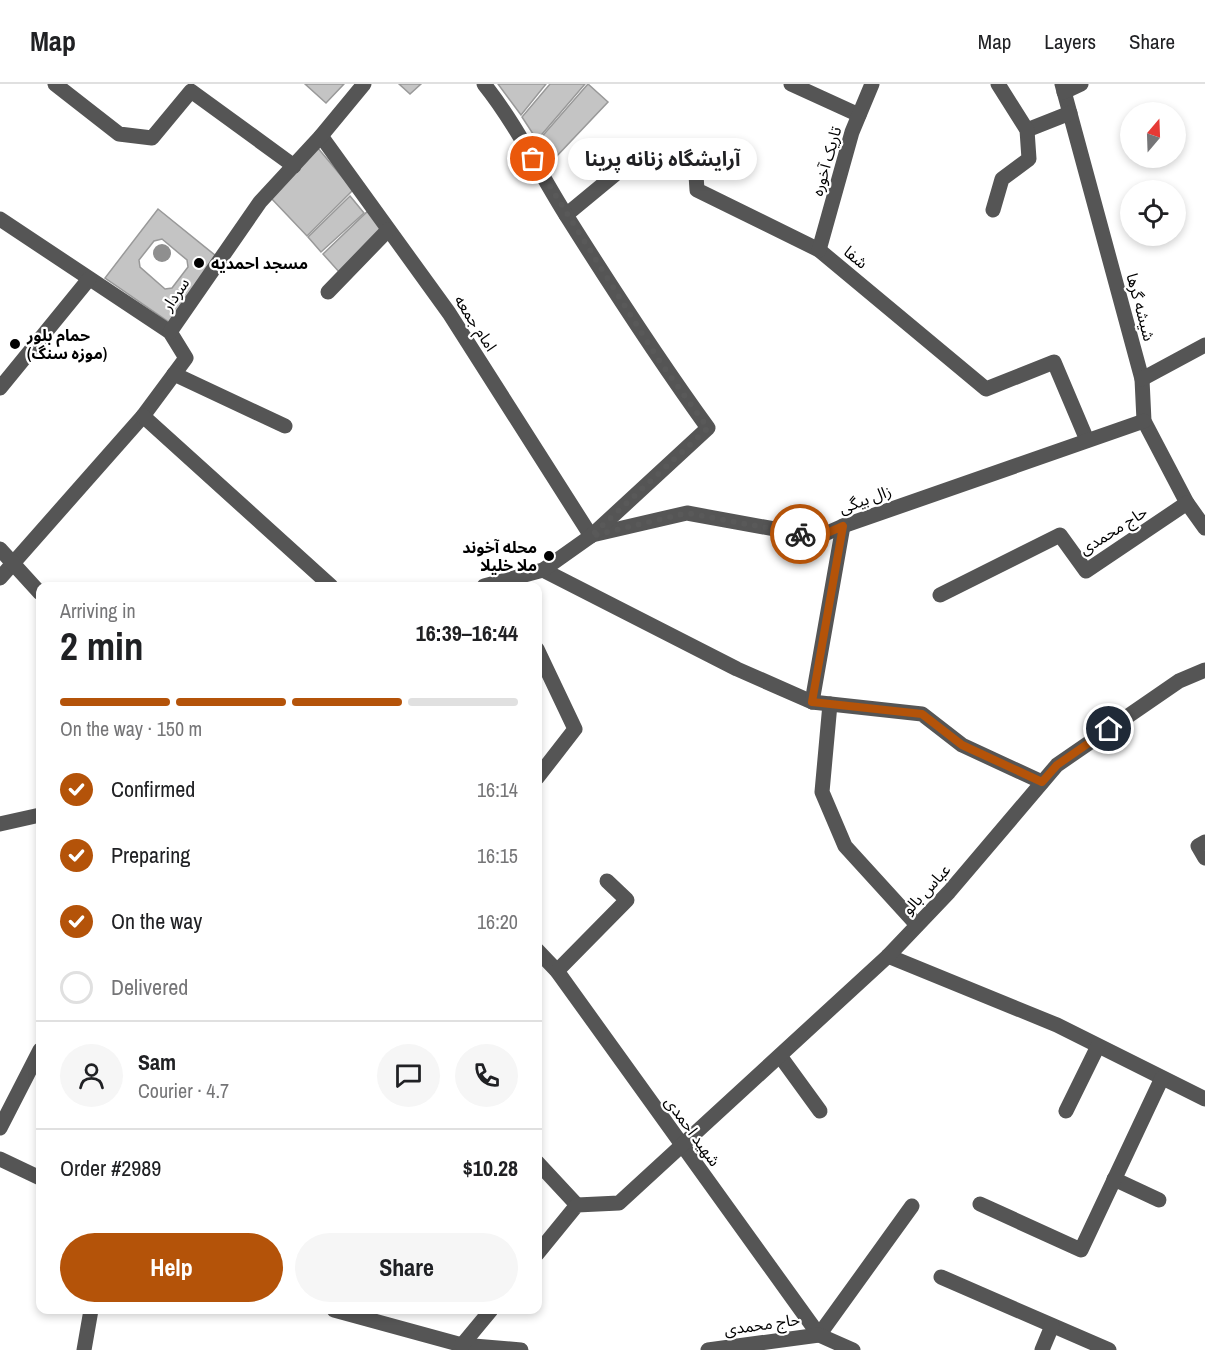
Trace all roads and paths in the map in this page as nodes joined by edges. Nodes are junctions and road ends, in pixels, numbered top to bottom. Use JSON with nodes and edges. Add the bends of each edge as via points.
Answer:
{"nodes":[{"id":1,"x":55,"y":84,"type":"edge"},
{"id":2,"x":364,"y":84,"type":"edge"},
{"id":3,"x":484,"y":84,"type":"edge"},
{"id":4,"x":791,"y":84,"type":"edge"},
{"id":5,"x":872,"y":84,"type":"edge"},
{"id":6,"x":998,"y":84,"type":"edge"},
{"id":7,"x":1081,"y":84,"type":"edge"},
{"id":8,"x":1063,"y":88,"type":"edge"},
{"id":9,"x":1070,"y":113,"type":"junction"},
{"id":10,"x":859,"y":115,"type":"junction"},
{"id":11,"x":1027,"y":129,"type":"junction"},
{"id":12,"x":321,"y":136,"type":"junction"},
{"id":13,"x":294,"y":166,"type":"junction"},
{"id":14,"x":993,"y":210,"type":"dead end"},
{"id":15,"x":566,"y":215,"type":"junction"},
{"id":16,"x":0,"y":219,"type":"edge"},
{"id":17,"x":388,"y":230,"type":"junction"},
{"id":18,"x":819,"y":250,"type":"junction"},
{"id":19,"x":89,"y":279,"type":"junction"},
{"id":20,"x":328,"y":292,"type":"dead end"},
{"id":21,"x":170,"y":332,"type":"junction"},
{"id":22,"x":1205,"y":345,"type":"edge"},
{"id":23,"x":174,"y":374,"type":"junction"},
{"id":24,"x":1142,"y":380,"type":"junction"},
{"id":25,"x":0,"y":388,"type":"edge"},
{"id":26,"x":143,"y":416,"type":"junction"},
{"id":27,"x":1144,"y":421,"type":"junction"},
{"id":28,"x":285,"y":426,"type":"dead end"},
{"id":29,"x":1087,"y":440,"type":"junction"},
{"id":30,"x":1187,"y":503,"type":"junction"},
{"id":31,"x":843,"y":526,"type":"junction"},
{"id":32,"x":1205,"y":528,"type":"edge"},
{"id":33,"x":591,"y":536,"type":"junction"},
{"id":34,"x":0,"y":549,"type":"edge"},
{"id":35,"x":14,"y":564,"type":"junction"},
{"id":36,"x":543,"y":570,"type":"junction"},
{"id":37,"x":0,"y":578,"type":"edge"},
{"id":38,"x":327,"y":582,"type":"edge"},
{"id":39,"x":511,"y":582,"type":"edge"},
{"id":40,"x":36,"y":589,"type":"edge"},
{"id":41,"x":940,"y":595,"type":"dead end"},
{"id":42,"x":542,"y":659,"type":"edge"},
{"id":43,"x":1205,"y":670,"type":"edge"},
{"id":44,"x":812,"y":702,"type":"junction"},
{"id":45,"x":830,"y":704,"type":"junction"},
{"id":46,"x":542,"y":772,"type":"edge"},
{"id":47,"x":1042,"y":782,"type":"junction"},
{"id":48,"x":36,"y":816,"type":"edge"},
{"id":49,"x":0,"y":824,"type":"edge"},
{"id":50,"x":1205,"y":842,"type":"edge"},
{"id":51,"x":1205,"y":858,"type":"edge"},
{"id":52,"x":607,"y":881,"type":"dead end"},
{"id":53,"x":917,"y":925,"type":"junction"},
{"id":54,"x":542,"y":955,"type":"edge"},
{"id":55,"x":888,"y":956,"type":"junction"},
{"id":56,"x":557,"y":971,"type":"junction"},
{"id":57,"x":1098,"y":1046,"type":"junction"},
{"id":58,"x":780,"y":1056,"type":"junction"},
{"id":59,"x":36,"y":1058,"type":"edge"},
{"id":60,"x":1162,"y":1078,"type":"junction"},
{"id":61,"x":1205,"y":1099,"type":"edge"},
{"id":62,"x":820,"y":1111,"type":"dead end"},
{"id":63,"x":1066,"y":1111,"type":"dead end"},
{"id":64,"x":0,"y":1128,"type":"edge"},
{"id":65,"x":682,"y":1146,"type":"junction"},
{"id":66,"x":0,"y":1159,"type":"edge"},
{"id":67,"x":542,"y":1167,"type":"edge"},
{"id":68,"x":36,"y":1176,"type":"edge"},
{"id":69,"x":1114,"y":1179,"type":"junction"},
{"id":70,"x":1159,"y":1200,"type":"dead end"},
{"id":71,"x":980,"y":1204,"type":"dead end"},
{"id":72,"x":577,"y":1205,"type":"junction"},
{"id":73,"x":912,"y":1206,"type":"dead end"},
{"id":74,"x":542,"y":1248,"type":"edge"},
{"id":75,"x":941,"y":1276,"type":"dead end"},
{"id":76,"x":90,"y":1314,"type":"edge"},
{"id":77,"x":349,"y":1314,"type":"edge"},
{"id":78,"x":488,"y":1314,"type":"edge"},
{"id":79,"x":1052,"y":1326,"type":"junction"},
{"id":80,"x":819,"y":1335,"type":"junction"},
{"id":81,"x":462,"y":1345,"type":"junction"},
{"id":82,"x":779,"y":1345,"type":"edge"},
{"id":83,"x":498,"y":1349,"type":"edge"},
{"id":84,"x":84,"y":1350,"type":"edge"},
{"id":85,"x":521,"y":1350,"type":"edge"},
{"id":86,"x":708,"y":1350,"type":"edge"},
{"id":87,"x":853,"y":1350,"type":"edge"},
{"id":88,"x":1042,"y":1350,"type":"edge"},
{"id":89,"x":1109,"y":1350,"type":"edge"}],
"edges":[{"from":1,"to":13,"type":"street","via":[[119,134],[152,138],[191,91]]},
{"from":2,"to":12,"type":"street","name":"سردار"},
{"from":3,"to":15,"type":"street"},
{"from":4,"to":10,"type":"street"},
{"from":5,"to":10,"type":"street","name":"تاریک آخوره"},
{"from":6,"to":11,"type":"street"},
{"from":7,"to":8,"type":"street"},
{"from":8,"to":9,"type":"street","name":"شیشه گرها"},
{"from":9,"to":11,"type":"street"},
{"from":9,"to":24,"type":"street","name":"شیشه گرها"},
{"from":10,"to":18,"type":"street","name":"تاریک آخوره"},
{"from":11,"to":14,"type":"street","via":[[1029,159],[1002,179]]},
{"from":12,"to":13,"type":"street","name":"سردار"},
{"from":12,"to":17,"type":"street","name":"امام جمعه"},
{"from":13,"to":21,"type":"street","name":"سردار","via":[[260,202]]},
{"from":15,"to":18,"type":"street","name":"شفا","via":[[641,153],[663,154],[696,174],[697,190]]},
{"from":15,"to":33,"type":"street","via":[[658,359],[708,428]]},
{"from":16,"to":19,"type":"street"},
{"from":17,"to":20,"type":"street"},
{"from":17,"to":33,"type":"street","name":"امام جمعه","via":[[448,313]]},
{"from":18,"to":29,"type":"street","name":"شفا","via":[[986,389],[1054,362]]},
{"from":19,"to":21,"type":"street"},
{"from":19,"to":25,"type":"street"},
{"from":21,"to":23,"type":"street","name":"سردار","via":[[186,358]]},
{"from":22,"to":24,"type":"street"},
{"from":23,"to":26,"type":"street","name":"سردار"},
{"from":23,"to":28,"type":"street"},
{"from":24,"to":27,"type":"street","name":"شیشه گرها"},
{"from":26,"to":35,"type":"street","name":"سردار"},
{"from":26,"to":38,"type":"street"},
{"from":27,"to":29,"type":"street","name":"زال بیگی"},
{"from":27,"to":30,"type":"street","name":"شیشه گرها"},
{"from":29,"to":31,"type":"street","name":"زال بیگی"},
{"from":30,"to":32,"type":"street","name":"شیشه گرها"},
{"from":30,"to":41,"type":"street","name":"حاج محمدی","via":[[1086,571],[1060,535]]},
{"from":31,"to":33,"type":"street","name":"زال بیگی","via":[[818,537],[687,513]]},
{"from":31,"to":44,"type":"street"},
{"from":33,"to":36,"type":"street"},
{"from":34,"to":35,"type":"street"},
{"from":35,"to":37,"type":"street","name":"سردار"},
{"from":35,"to":40,"type":"street"},
{"from":36,"to":39,"type":"street"},
{"from":36,"to":44,"type":"street","via":[[736,669]]},
{"from":42,"to":46,"type":"street","via":[[576,729]]},
{"from":43,"to":47,"type":"street","name":"عباس بالو","via":[[1179,681],[1057,765]]},
{"from":44,"to":45,"type":"street"},
{"from":45,"to":47,"type":"street","via":[[922,714],[962,745]]},
{"from":45,"to":53,"type":"street","via":[[822,792],[845,846]]},
{"from":47,"to":53,"type":"street","name":"عباس بالو"},
{"from":48,"to":49,"type":"street"},
{"from":50,"to":51,"type":"street","via":[[1198,846]]},
{"from":52,"to":56,"type":"street","via":[[627,900]]},
{"from":53,"to":55,"type":"street","name":"عباس بالو"},
{"from":54,"to":56,"type":"street","name":"شهید احمدی"},
{"from":55,"to":57,"type":"street","via":[[1057,1025]]},
{"from":55,"to":58,"type":"street","name":"عباس بالو"},
{"from":56,"to":65,"type":"street","name":"شهید احمدی"},
{"from":57,"to":60,"type":"street"},
{"from":57,"to":63,"type":"street"},
{"from":58,"to":62,"type":"street"},
{"from":58,"to":65,"type":"street","name":"عباس بالو"},
{"from":59,"to":64,"type":"street"},
{"from":60,"to":61,"type":"street"},
{"from":60,"to":69,"type":"street"},
{"from":65,"to":72,"type":"street","name":"عباس بالو","via":[[619,1203]]},
{"from":65,"to":80,"type":"street","name":"شهید احمدی"},
{"from":66,"to":68,"type":"street"},
{"from":67,"to":72,"type":"street"},
{"from":69,"to":70,"type":"street"},
{"from":69,"to":71,"type":"street","via":[[1081,1250]]},
{"from":72,"to":74,"type":"street"},
{"from":73,"to":80,"type":"street"},
{"from":75,"to":79,"type":"street"},
{"from":76,"to":84,"type":"street"},
{"from":77,"to":81,"type":"street"},
{"from":78,"to":81,"type":"street"},
{"from":79,"to":88,"type":"street"},
{"from":79,"to":89,"type":"street"},
{"from":80,"to":82,"type":"street","name":"حاج محمدی"},
{"from":80,"to":87,"type":"street","name":"حاج محمدی"},
{"from":81,"to":83,"type":"street"},
{"from":82,"to":86,"type":"street","name":"حاج محمدی"},
{"from":83,"to":85,"type":"street"}]}
